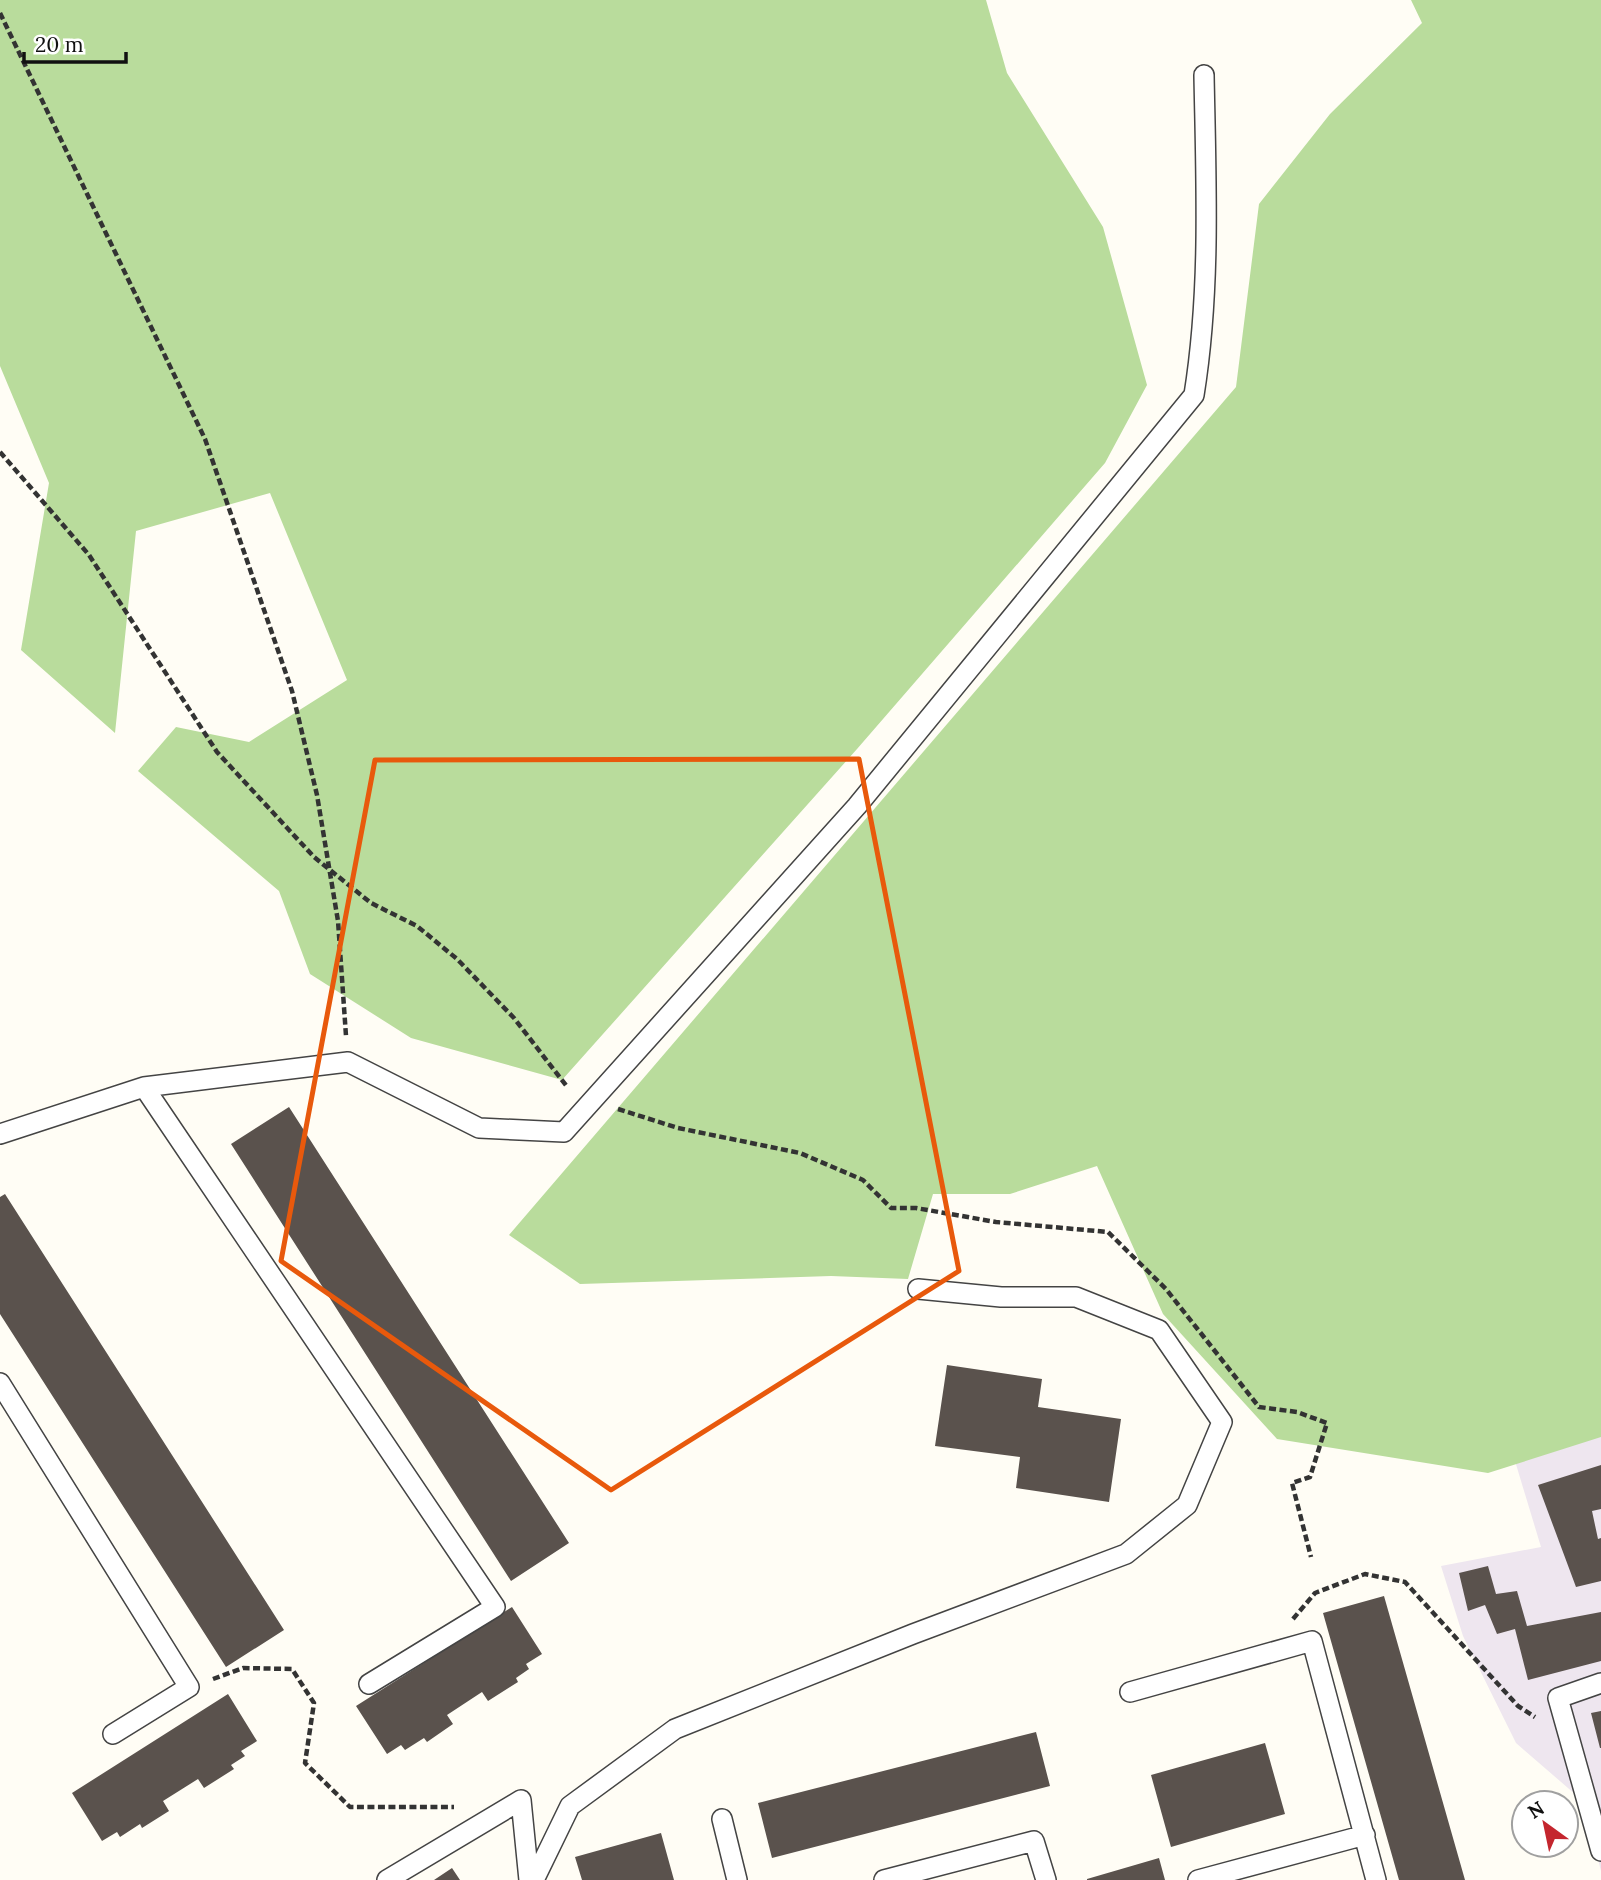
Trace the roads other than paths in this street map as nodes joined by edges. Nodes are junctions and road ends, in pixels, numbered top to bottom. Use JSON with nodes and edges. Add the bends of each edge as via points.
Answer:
{"nodes":[{"id":1,"x":1204,"y":75,"type":"dead end"},
{"id":2,"x":144,"y":1087,"type":"junction"},
{"id":3,"x":0,"y":1134,"type":"edge"},
{"id":4,"x":918,"y":1289,"type":"dead end"},
{"id":5,"x":0,"y":1383,"type":"edge"},
{"id":6,"x":1601,"y":1683,"type":"edge"},
{"id":7,"x":369,"y":1684,"type":"dead end"},
{"id":8,"x":1130,"y":1692,"type":"dead end"},
{"id":9,"x":113,"y":1734,"type":"dead end"},
{"id":10,"x":722,"y":1819,"type":"dead end"},
{"id":11,"x":1365,"y":1835,"type":"junction"},
{"id":12,"x":1601,"y":1851,"type":"edge"},
{"id":13,"x":387,"y":1880,"type":"edge"},
{"id":14,"x":532,"y":1880,"type":"edge"},
{"id":15,"x":737,"y":1880,"type":"edge"},
{"id":16,"x":884,"y":1880,"type":"edge"},
{"id":17,"x":1046,"y":1880,"type":"edge"},
{"id":18,"x":1198,"y":1880,"type":"edge"},
{"id":19,"x":1376,"y":1880,"type":"edge"}],
"edges":[{"from":1,"to":2,"type":"lane","via":[[1203,338],[1194,394],[857,806],[564,1132],[479,1128],[348,1062]]},
{"from":2,"to":3,"type":"lane"},
{"from":2,"to":7,"type":"lane","via":[[495,1606]]},
{"from":4,"to":14,"type":"lane","via":[[1001,1297],[1076,1297],[1159,1329],[1222,1422],[1187,1505],[1126,1554],[675,1729],[570,1806]]},
{"from":5,"to":9,"type":"lane","via":[[189,1687]]},
{"from":6,"to":12,"type":"lane","via":[[1558,1698]]},
{"from":8,"to":11,"type":"lane","via":[[1312,1641]]},
{"from":10,"to":15,"type":"lane"},
{"from":11,"to":18,"type":"lane"},
{"from":11,"to":19,"type":"lane"},
{"from":13,"to":14,"type":"lane","via":[[521,1800]]},
{"from":16,"to":17,"type":"lane","via":[[1034,1841]]}]}
